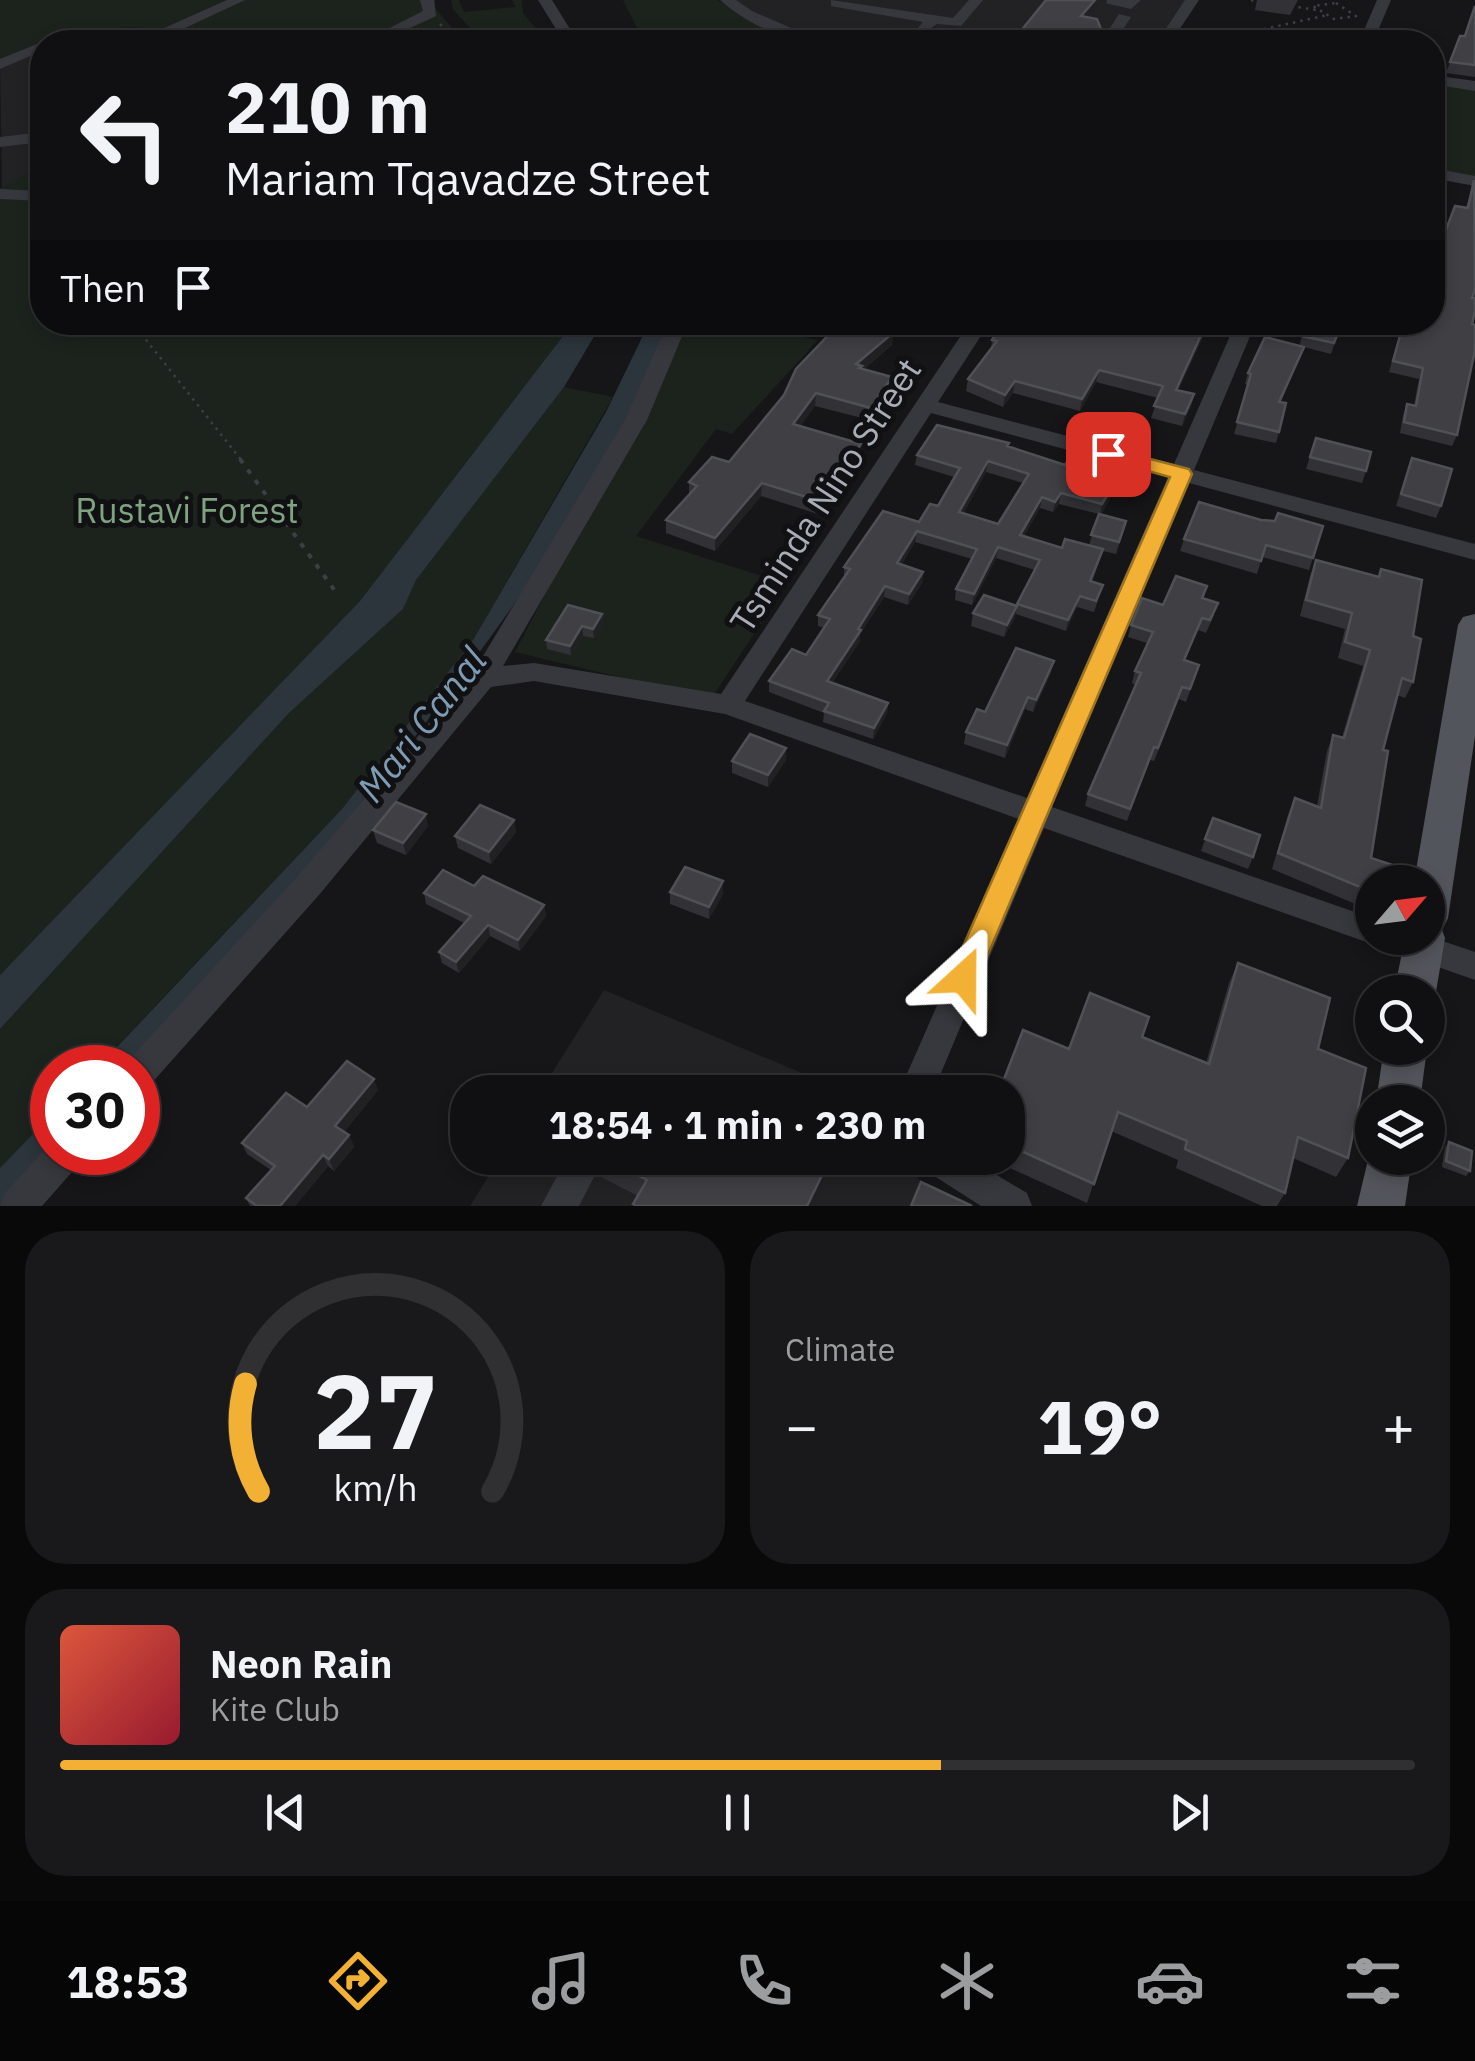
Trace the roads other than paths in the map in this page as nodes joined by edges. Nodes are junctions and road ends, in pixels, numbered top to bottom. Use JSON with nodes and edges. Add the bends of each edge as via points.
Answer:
{"nodes":[{"id":1,"x":238,"y":0,"type":"edge"},
{"id":2,"x":545,"y":0,"type":"edge"},
{"id":3,"x":726,"y":0,"type":"edge"},
{"id":4,"x":976,"y":0,"type":"edge"},
{"id":5,"x":1099,"y":0,"type":"edge"},
{"id":6,"x":1134,"y":0,"type":"edge"},
{"id":7,"x":1192,"y":0,"type":"edge"},
{"id":8,"x":1384,"y":0,"type":"edge"},
{"id":9,"x":836,"y":3,"type":"dead end"},
{"id":10,"x":429,"y":7,"type":"edge"},
{"id":11,"x":1124,"y":17,"type":"dead end"},
{"id":12,"x":173,"y":30,"type":"edge"},
{"id":13,"x":390,"y":30,"type":"edge"},
{"id":14,"x":564,"y":30,"type":"edge"},
{"id":15,"x":787,"y":30,"type":"edge"},
{"id":16,"x":1116,"y":30,"type":"edge"},
{"id":17,"x":1172,"y":30,"type":"edge"},
{"id":18,"x":1371,"y":30,"type":"edge"},
{"id":19,"x":30,"y":51,"type":"edge"},
{"id":20,"x":0,"y":65,"type":"edge"},
{"id":21,"x":1445,"y":80,"type":"edge"},
{"id":22,"x":1471,"y":81,"type":"edge"},
{"id":23,"x":30,"y":138,"type":"edge"},
{"id":24,"x":0,"y":142,"type":"edge"},
{"id":25,"x":1445,"y":175,"type":"edge"},
{"id":26,"x":1475,"y":181,"type":"edge"},
{"id":27,"x":0,"y":194,"type":"edge"},
{"id":28,"x":30,"y":195,"type":"edge"},
{"id":29,"x":672,"y":335,"type":"edge"},
{"id":30,"x":972,"y":335,"type":"edge"},
{"id":31,"x":1240,"y":335,"type":"edge"},
{"id":32,"x":926,"y":405,"type":"junction"},
{"id":33,"x":1181,"y":474,"type":"junction"},
{"id":34,"x":1475,"y":552,"type":"edge"},
{"id":35,"x":1475,"y":626,"type":"edge"},
{"id":36,"x":1472,"y":665,"type":"edge"},
{"id":37,"x":483,"y":678,"type":"junction"},
{"id":38,"x":728,"y":705,"type":"junction"},
{"id":39,"x":1036,"y":813,"type":"junction"},
{"id":40,"x":1431,"y":865,"type":"edge"},
{"id":41,"x":1355,"y":925,"type":"edge"},
{"id":42,"x":1445,"y":950,"type":"edge"},
{"id":43,"x":1475,"y":966,"type":"edge"},
{"id":44,"x":160,"y":1050,"type":"edge"},
{"id":45,"x":923,"y":1075,"type":"edge"},
{"id":46,"x":46,"y":1175,"type":"edge"},
{"id":47,"x":576,"y":1175,"type":"edge"},
{"id":48,"x":964,"y":1175,"type":"edge"},
{"id":49,"x":1386,"y":1175,"type":"edge"},
{"id":50,"x":18,"y":1206,"type":"edge"},
{"id":51,"x":558,"y":1206,"type":"edge"},
{"id":52,"x":1014,"y":1206,"type":"edge"},
{"id":53,"x":1381,"y":1206,"type":"edge"}],
"edges":[{"from":1,"to":12,"type":"street"},
{"from":2,"to":14,"type":"street"},
{"from":3,"to":15,"type":"street"},
{"from":4,"to":9,"type":"street","via":[[956,23],[930,24]]},
{"from":5,"to":6,"type":"street"},
{"from":7,"to":17,"type":"street"},
{"from":8,"to":18,"type":"street"},
{"from":10,"to":13,"type":"street"},
{"from":11,"to":16,"type":"street"},
{"from":19,"to":20,"type":"street"},
{"from":21,"to":22,"type":"street"},
{"from":23,"to":24,"type":"street"},
{"from":25,"to":26,"type":"street"},
{"from":27,"to":28,"type":"street"},
{"from":29,"to":37,"type":"street","via":[[636,420]]},
{"from":30,"to":32,"type":"street","name":"Tsminda Nino Street"},
{"from":31,"to":33,"type":"street"},
{"from":32,"to":33,"type":"street"},
{"from":32,"to":38,"type":"street","name":"Tsminda Nino Street"},
{"from":33,"to":34,"type":"street"},
{"from":33,"to":39,"type":"street"},
{"from":35,"to":36,"type":"main road"},
{"from":36,"to":40,"type":"main road"},
{"from":37,"to":38,"type":"street","via":[[534,672]]},
{"from":37,"to":44,"type":"street"},
{"from":38,"to":39,"type":"street"},
{"from":39,"to":41,"type":"street"},
{"from":39,"to":45,"type":"street"},
{"from":42,"to":43,"type":"street"},
{"from":46,"to":50,"type":"street"},
{"from":47,"to":51,"type":"street"},
{"from":48,"to":52,"type":"street"},
{"from":49,"to":53,"type":"main road"}]}
